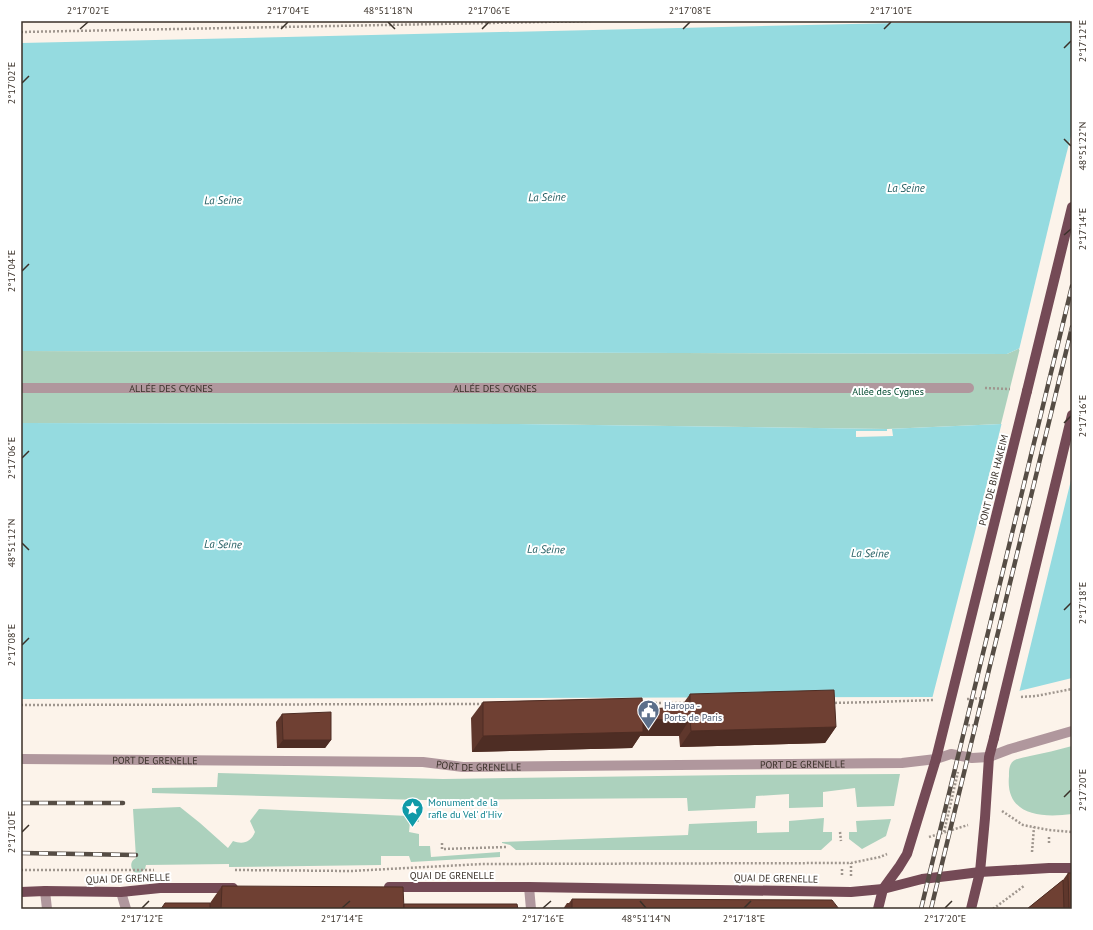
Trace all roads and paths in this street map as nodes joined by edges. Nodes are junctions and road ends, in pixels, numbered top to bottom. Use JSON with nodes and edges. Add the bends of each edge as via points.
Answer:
{"nodes":[{"id":1,"x":593,"y":21,"type":"edge"},
{"id":2,"x":21,"y":32,"type":"edge"},
{"id":3,"x":1072,"y":207,"type":"edge"},
{"id":4,"x":21,"y":388,"type":"edge"},
{"id":5,"x":969,"y":388,"type":"joint"},
{"id":6,"x":1028,"y":391,"type":"junction"},
{"id":7,"x":1072,"y":414,"type":"edge"},
{"id":8,"x":1072,"y":689,"type":"edge"},
{"id":9,"x":1021,"y":697,"type":"dead end"},
{"id":10,"x":990,"y":698,"type":"dead end"},
{"id":11,"x":967,"y":699,"type":"dead end"},
{"id":12,"x":936,"y":700,"type":"dead end"},
{"id":13,"x":638,"y":703,"type":"edge"},
{"id":14,"x":693,"y":703,"type":"edge"},
{"id":15,"x":827,"y":703,"type":"edge"},
{"id":16,"x":488,"y":704,"type":"edge"},
{"id":17,"x":21,"y":706,"type":"edge"},
{"id":18,"x":968,"y":725,"type":"dead end"},
{"id":19,"x":984,"y":727,"type":"dead end"},
{"id":20,"x":1072,"y":731,"type":"edge"},
{"id":21,"x":989,"y":758,"type":"junction"},
{"id":22,"x":936,"y":759,"type":"junction"},
{"id":23,"x":21,"y":760,"type":"edge"},
{"id":24,"x":959,"y":765,"type":"dead end"},
{"id":25,"x":1003,"y":811,"type":"dead end"},
{"id":26,"x":1034,"y":827,"type":"junction"},
{"id":27,"x":962,"y":828,"type":"dead end"},
{"id":28,"x":840,"y":832,"type":"dead end"},
{"id":29,"x":944,"y":832,"type":"junction"},
{"id":30,"x":1072,"y":832,"type":"edge"},
{"id":31,"x":1049,"y":835,"type":"dead end"},
{"id":32,"x":929,"y":837,"type":"dead end"},
{"id":33,"x":841,"y":841,"type":"dead end"},
{"id":34,"x":442,"y":843,"type":"dead end"},
{"id":35,"x":1033,"y":843,"type":"dead end"},
{"id":36,"x":1049,"y":843,"type":"dead end"},
{"id":37,"x":508,"y":847,"type":"dead end"},
{"id":38,"x":880,"y":857,"type":"dead end"},
{"id":39,"x":1072,"y":868,"type":"edge"},
{"id":40,"x":842,"y":869,"type":"dead end"},
{"id":41,"x":351,"y":871,"type":"dead end"},
{"id":42,"x":980,"y":872,"type":"junction"},
{"id":43,"x":842,"y":875,"type":"dead end"},
{"id":44,"x":1030,"y":883,"type":"dead end"},
{"id":45,"x":379,"y":887,"type":"edge"},
{"id":46,"x":529,"y":887,"type":"junction"},
{"id":47,"x":244,"y":888,"type":"edge"},
{"id":48,"x":883,"y":889,"type":"junction"},
{"id":49,"x":45,"y":891,"type":"junction"},
{"id":50,"x":21,"y":892,"type":"edge"},
{"id":51,"x":121,"y":892,"type":"junction"},
{"id":52,"x":47,"y":909,"type":"edge"},
{"id":53,"x":126,"y":909,"type":"edge"},
{"id":54,"x":531,"y":909,"type":"edge"},
{"id":55,"x":878,"y":909,"type":"edge"},
{"id":56,"x":971,"y":909,"type":"edge"},
{"id":57,"x":993,"y":909,"type":"edge"}],
"edges":[{"from":1,"to":2,"type":"path"},
{"from":3,"to":6,"type":"main road","name":"PONT DE BIR HAKEIM"},
{"from":4,"to":5,"type":"street","name":"ALLÉE DES CYGNES"},
{"from":5,"to":6,"type":"path"},
{"from":6,"to":22,"type":"main road","name":"PONT DE BIR HAKEIM","bridge":true},
{"from":7,"to":21,"type":"main road","bridge":true},
{"from":8,"to":9,"type":"path"},
{"from":10,"to":11,"type":"path"},
{"from":12,"to":15,"type":"path"},
{"from":13,"to":14,"type":"path"},
{"from":16,"to":17,"type":"path"},
{"from":18,"to":19,"type":"path"},
{"from":20,"to":21,"type":"street","via":[[1010,749]]},
{"from":21,"to":22,"type":"street","name":"PORT DE GRENELLE","via":[[951,754]]},
{"from":21,"to":42,"type":"main road"},
{"from":22,"to":23,"type":"street","name":"PORT DE GRENELLE","via":[[902,763],[463,767],[423,762]]},
{"from":22,"to":48,"type":"main road","name":"PONT DE BIR HAKEIM","via":[[906,854]]},
{"from":24,"to":29,"type":"path"},
{"from":25,"to":26,"type":"path","via":[[1023,824]]},
{"from":26,"to":30,"type":"path"},
{"from":26,"to":35,"type":"path"},
{"from":27,"to":29,"type":"path"},
{"from":28,"to":33,"type":"path"},
{"from":29,"to":32,"type":"path"},
{"from":31,"to":36,"type":"path"},
{"from":34,"to":37,"type":"path","via":[[442,849]]},
{"from":38,"to":41,"type":"path","name":"QUAI DE GRENELLE","via":[[851,863],[482,864]]},
{"from":39,"to":42,"type":"main road","name":"QUAI DE GRENELLE"},
{"from":40,"to":43,"type":"path"},
{"from":42,"to":48,"type":"main road","name":"QUAI DE GRENELLE","via":[[922,879]]},
{"from":42,"to":56,"type":"main road"},
{"from":44,"to":57,"type":"path"},
{"from":45,"to":46,"type":"main road","name":"QUAI DE GRENELLE"},
{"from":46,"to":48,"type":"main road","name":"QUAI DE GRENELLE","via":[[851,892]]},
{"from":46,"to":54,"type":"street"},
{"from":47,"to":51,"type":"main road","name":"QUAI DE GRENELLE","via":[[160,888]]},
{"from":48,"to":55,"type":"main road"},
{"from":49,"to":50,"type":"main road","name":"QUAI DE GRENELLE"},
{"from":49,"to":51,"type":"main road","name":"QUAI DE GRENELLE"},
{"from":49,"to":52,"type":"street"},
{"from":51,"to":53,"type":"street"}]}
